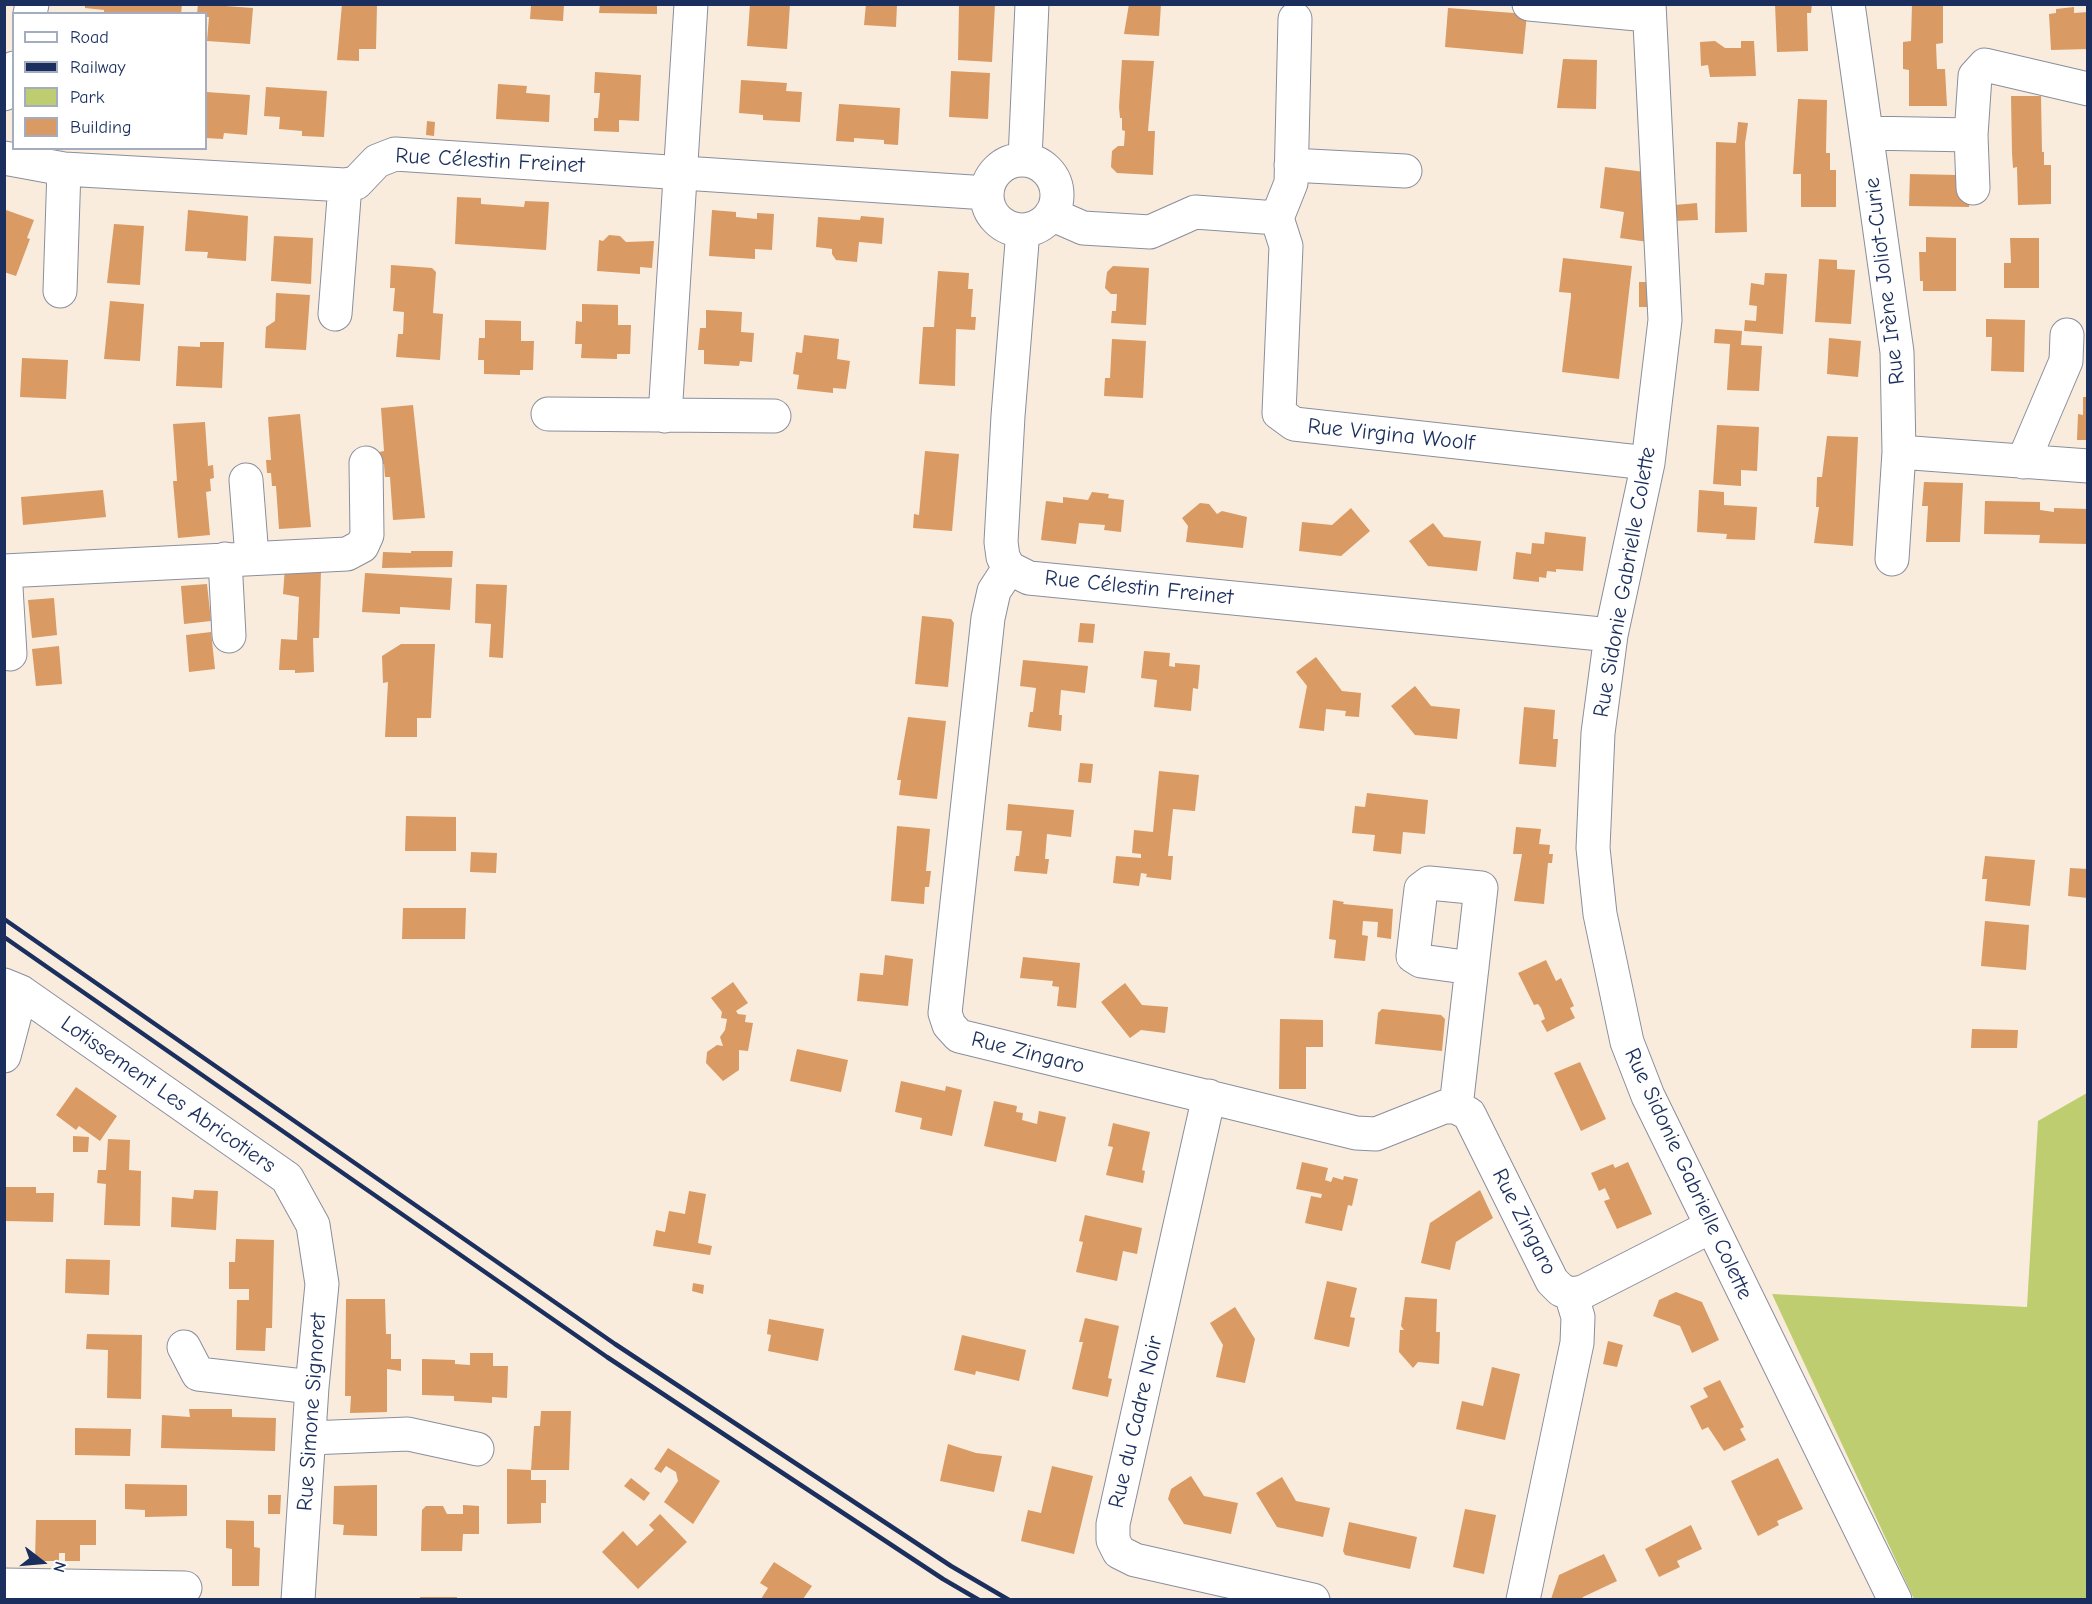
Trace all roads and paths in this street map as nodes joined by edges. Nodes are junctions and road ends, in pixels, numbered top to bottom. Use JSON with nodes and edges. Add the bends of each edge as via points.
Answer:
{"nodes":[{"id":1,"x":691,"y":4,"type":"edge"},
{"id":2,"x":1032,"y":4,"type":"edge"},
{"id":3,"x":1529,"y":4,"type":"edge"},
{"id":4,"x":1848,"y":4,"type":"edge"},
{"id":5,"x":1648,"y":10,"type":"edge"},
{"id":6,"x":1295,"y":19,"type":"dead end"},
{"id":7,"x":12,"y":74,"type":"edge"},
{"id":8,"x":2088,"y":89,"type":"edge"},
{"id":9,"x":4,"y":94,"type":"edge"},
{"id":10,"x":1866,"y":133,"type":"junction"},
{"id":11,"x":1971,"y":135,"type":"junction"},
{"id":12,"x":4,"y":158,"type":"edge"},
{"id":13,"x":1025,"y":159,"type":"junction"},
{"id":14,"x":1291,"y":165,"type":"junction"},
{"id":15,"x":64,"y":169,"type":"junction"},
{"id":16,"x":678,"y":171,"type":"junction"},
{"id":17,"x":1405,"y":171,"type":"dead end"},
{"id":18,"x":345,"y":185,"type":"junction"},
{"id":19,"x":1973,"y":188,"type":"dead end"},
{"id":20,"x":987,"y":193,"type":"junction"},
{"id":21,"x":1052,"y":214,"type":"junction"},
{"id":22,"x":1276,"y":218,"type":"junction"},
{"id":23,"x":1023,"y":230,"type":"junction"},
{"id":24,"x":60,"y":291,"type":"dead end"},
{"id":25,"x":335,"y":314,"type":"dead end"},
{"id":26,"x":2067,"y":335,"type":"dead end"},
{"id":27,"x":548,"y":414,"type":"dead end"},
{"id":28,"x":665,"y":416,"type":"junction"},
{"id":29,"x":774,"y":416,"type":"dead end"},
{"id":30,"x":1899,"y":452,"type":"junction"},
{"id":31,"x":2023,"y":462,"type":"junction"},
{"id":32,"x":366,"y":463,"type":"dead end"},
{"id":33,"x":1648,"y":463,"type":"junction"},
{"id":34,"x":2088,"y":466,"type":"edge"},
{"id":35,"x":246,"y":480,"type":"dead end"},
{"id":36,"x":238,"y":558,"type":"junction"},
{"id":37,"x":1892,"y":559,"type":"dead end"},
{"id":38,"x":1009,"y":568,"type":"junction"},
{"id":39,"x":5,"y":571,"type":"edge"},
{"id":40,"x":1611,"y":635,"type":"junction"},
{"id":41,"x":229,"y":636,"type":"dead end"},
{"id":42,"x":10,"y":654,"type":"dead end"},
{"id":43,"x":1472,"y":968,"type":"dead end"},
{"id":44,"x":13,"y":988,"type":"edge"},
{"id":45,"x":4,"y":1056,"type":"edge"},
{"id":46,"x":1209,"y":1096,"type":"junction"},
{"id":47,"x":1456,"y":1107,"type":"junction"},
{"id":48,"x":314,"y":1225,"type":"joint"},
{"id":49,"x":1710,"y":1227,"type":"junction"},
{"id":50,"x":1571,"y":1294,"type":"junction"},
{"id":51,"x":184,"y":1347,"type":"dead end"},
{"id":52,"x":312,"y":1387,"type":"junction"},
{"id":53,"x":309,"y":1438,"type":"junction"},
{"id":54,"x":477,"y":1449,"type":"dead end"},
{"id":55,"x":4,"y":1585,"type":"edge"},
{"id":56,"x":184,"y":1588,"type":"dead end"},
{"id":57,"x":298,"y":1599,"type":"edge"},
{"id":58,"x":1313,"y":1599,"type":"edge"},
{"id":59,"x":1523,"y":1599,"type":"edge"},
{"id":60,"x":1895,"y":1599,"type":"edge"}],
"edges":[{"from":1,"to":16,"type":"street"},
{"from":2,"to":13,"type":"street"},
{"from":3,"to":5,"type":"street"},
{"from":4,"to":10,"type":"street","name":"Rue Irène Joliot-Curie"},
{"from":5,"to":33,"type":"street","name":"Rue Sidonie Gabrielle Colette","via":[[1665,320]]},
{"from":6,"to":14,"type":"street"},
{"from":7,"to":9,"type":"street"},
{"from":8,"to":11,"type":"street","via":[[1984,65],[1975,76]]},
{"from":10,"to":11,"type":"street"},
{"from":10,"to":30,"type":"street","name":"Rue Irène Joliot-Curie","via":[[1897,352]]},
{"from":11,"to":19,"type":"street"},
{"from":12,"to":15,"type":"street"},
{"from":13,"to":20,"type":"street","via":[[999,168],[990,179]]},
{"from":13,"to":21,"type":"street","via":[[1037,162],[1054,179],[1057,191]]},
{"from":14,"to":17,"type":"street"},
{"from":14,"to":22,"type":"street","via":[[1290,183]]},
{"from":15,"to":18,"type":"street"},
{"from":15,"to":24,"type":"street"},
{"from":16,"to":18,"type":"street","name":"Rue Célestin Freinet","via":[[395,154],[377,161],[356,183]]},
{"from":16,"to":20,"type":"street","name":"Rue Célestin Freinet"},
{"from":16,"to":28,"type":"street"},
{"from":18,"to":25,"type":"street"},
{"from":20,"to":23,"type":"street","via":[[993,215],[1012,229]]},
{"from":21,"to":22,"type":"street","via":[[1083,228],[1150,232],[1195,212]]},
{"from":21,"to":23,"type":"street","via":[[1035,228]]},
{"from":22,"to":33,"type":"street","name":"Rue Virgina Woolf","via":[[1286,246],[1278,413],[1294,424]]},
{"from":23,"to":38,"type":"street","via":[[1001,542]]},
{"from":26,"to":31,"type":"street","via":[[2066,361]]},
{"from":27,"to":28,"type":"street"},
{"from":28,"to":29,"type":"street"},
{"from":30,"to":31,"type":"street"},
{"from":30,"to":37,"type":"street","name":"Rue Irène Joliot-Curie"},
{"from":31,"to":34,"type":"street"},
{"from":32,"to":36,"type":"street","via":[[367,535],[363,546],[347,554]]},
{"from":33,"to":40,"type":"street","name":"Rue Sidonie Gabrielle Colette"},
{"from":35,"to":36,"type":"street"},
{"from":36,"to":39,"type":"street"},
{"from":36,"to":41,"type":"street"},
{"from":38,"to":40,"type":"street","name":"Rue Célestin Freinet","via":[[1029,578]]},
{"from":38,"to":46,"type":"street","name":"Rue Zingaro","via":[[994,591],[988,618],[945,1013],[949,1025],[959,1036],[976,1042]]},
{"from":39,"to":42,"type":"street"},
{"from":40,"to":49,"type":"street","name":"Rue Sidonie Gabrielle Colette","via":[[1596,760],[1593,848],[1600,914],[1627,1042]]},
{"from":43,"to":47,"type":"street"},
{"from":44,"to":45,"type":"street"},
{"from":44,"to":48,"type":"street","name":"Lotissement Les Abricotiers","via":[[287,1178]]},
{"from":46,"to":47,"type":"street","name":"Rue Zingaro","via":[[1356,1133],[1376,1134],[1444,1107]]},
{"from":46,"to":58,"type":"street","name":"Rue du Cadre Noir","via":[[1113,1524],[1113,1540],[1119,1552],[1135,1560]]},
{"from":47,"to":50,"type":"street","name":"Rue Zingaro","via":[[1469,1114],[1552,1281]]},
{"from":48,"to":52,"type":"street","name":"Rue Simone Signoret","via":[[322,1284]]},
{"from":49,"to":50,"type":"street","name":"Rue Zingaro","via":[[1583,1292]]},
{"from":49,"to":60,"type":"street","name":"Rue Sidonie Gabrielle Colette"},
{"from":50,"to":59,"type":"street","via":[[1578,1317],[1577,1343]]},
{"from":51,"to":52,"type":"street","via":[[198,1374]]},
{"from":52,"to":53,"type":"street","name":"Rue Simone Signoret"},
{"from":53,"to":54,"type":"street","via":[[408,1434]]},
{"from":53,"to":57,"type":"street","name":"Rue Simone Signoret"},
{"from":55,"to":56,"type":"street"}]}
